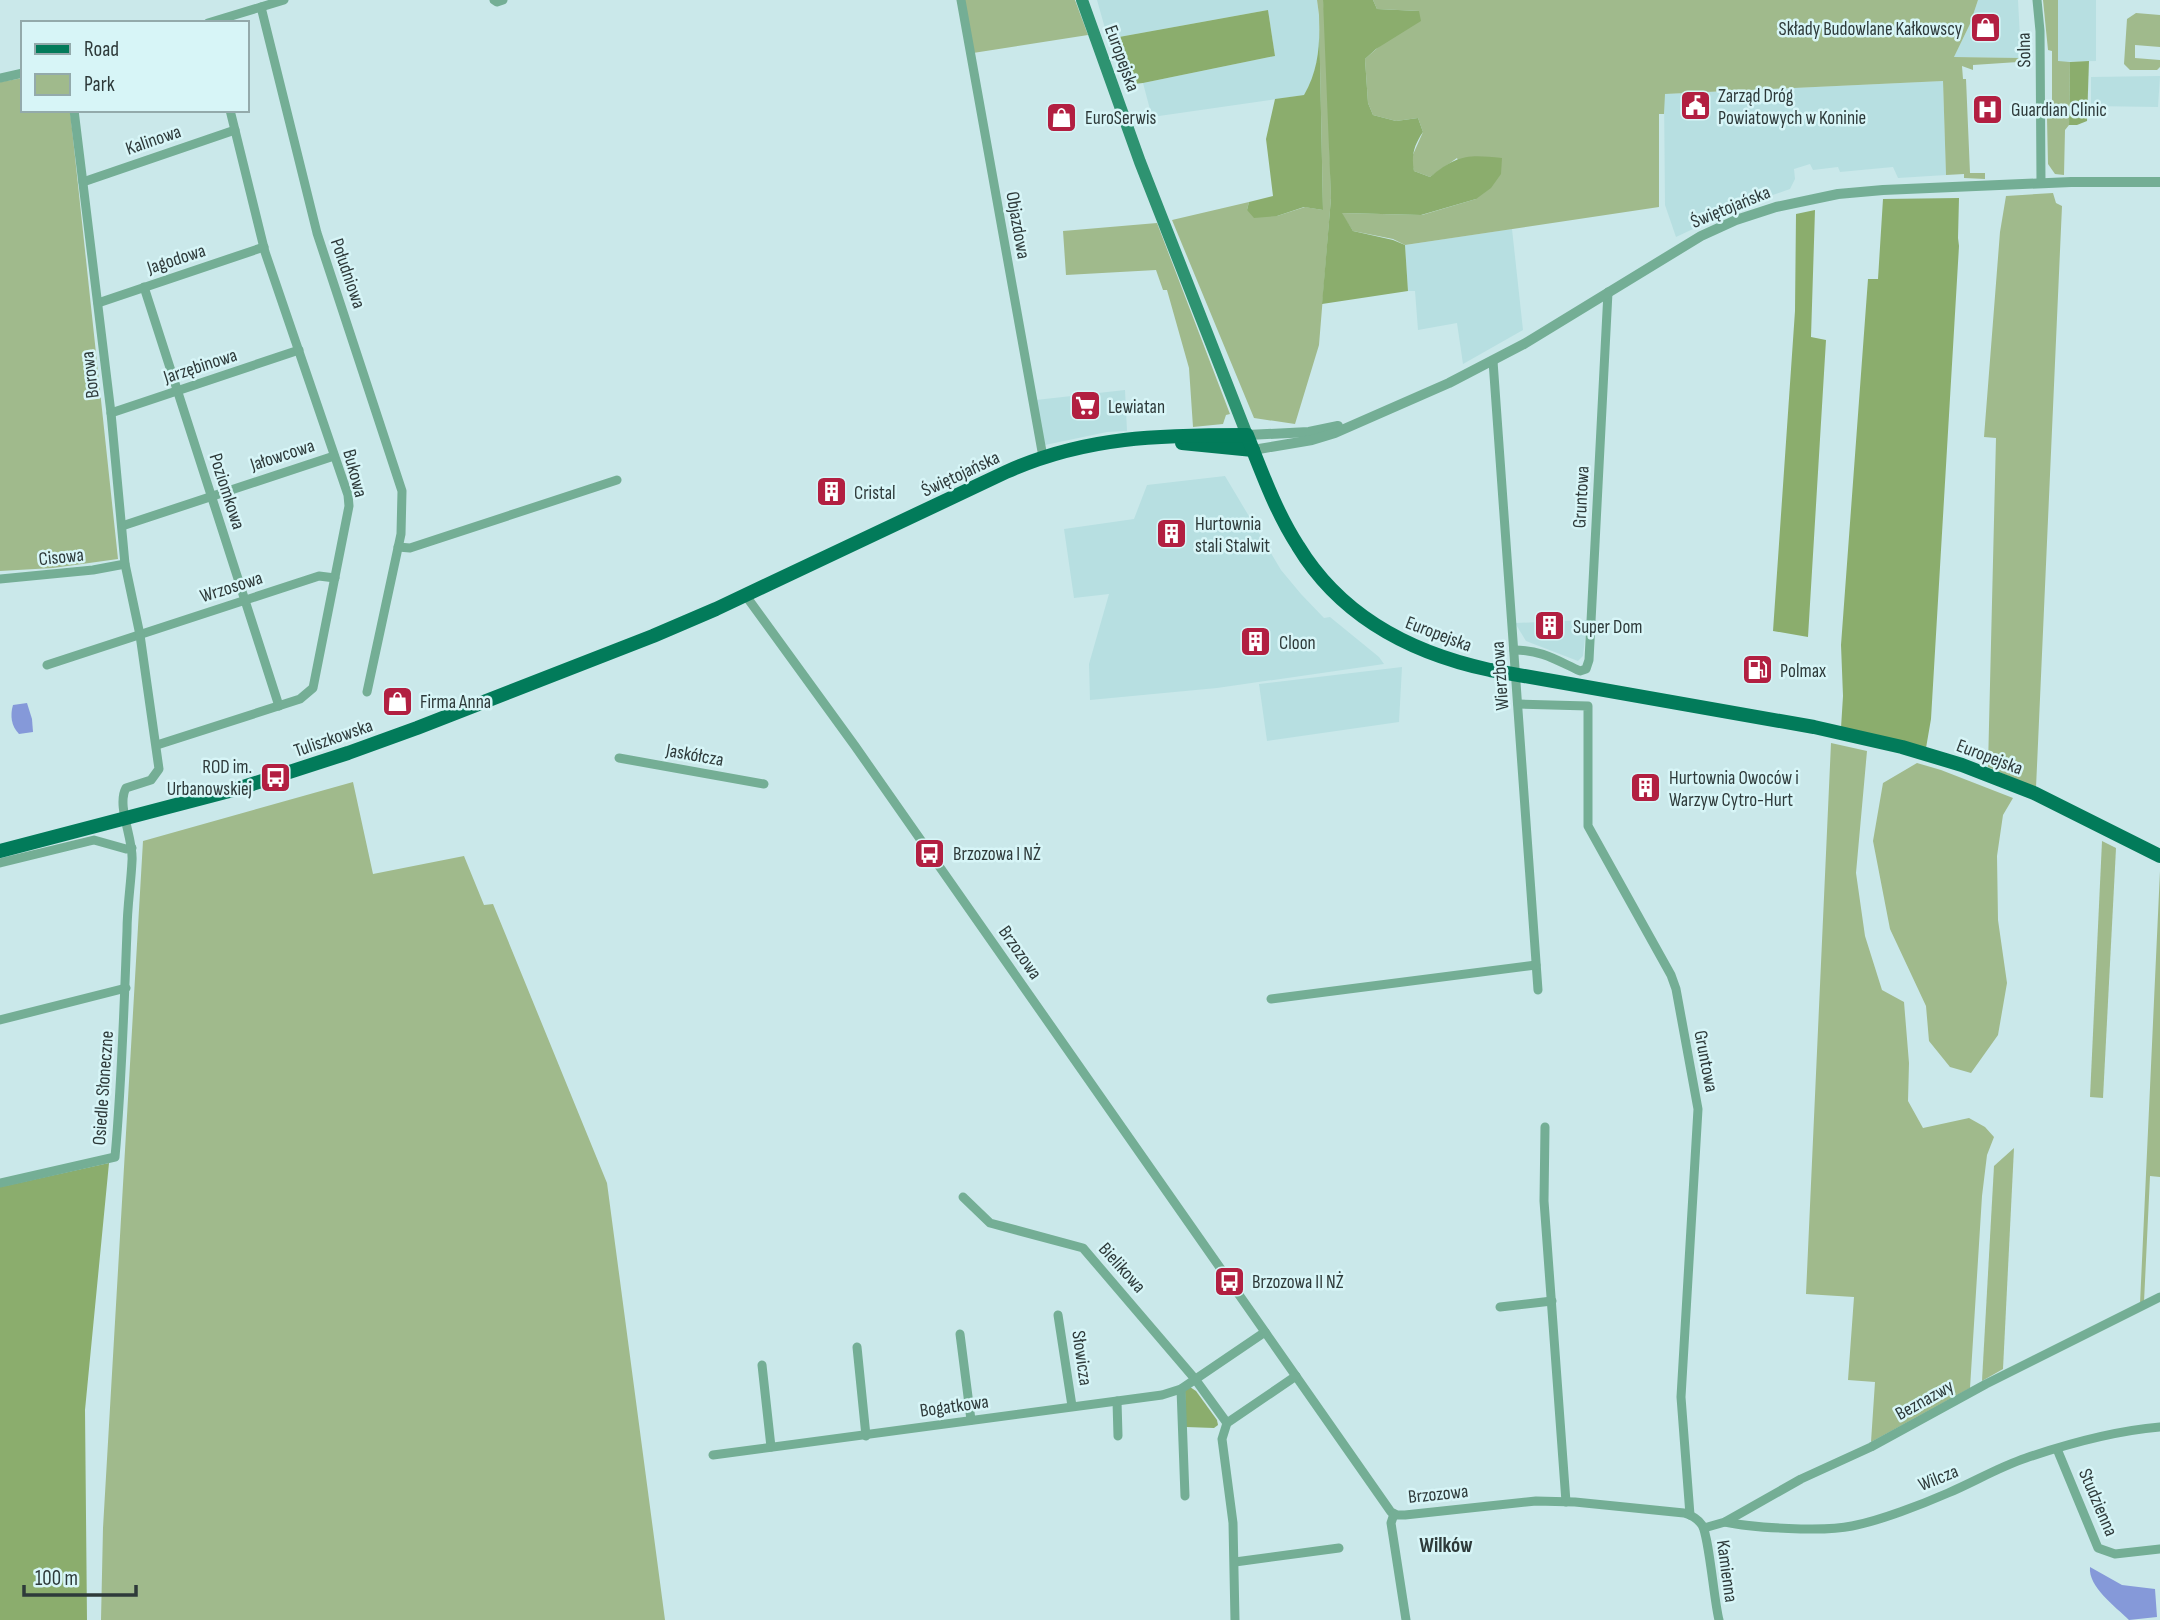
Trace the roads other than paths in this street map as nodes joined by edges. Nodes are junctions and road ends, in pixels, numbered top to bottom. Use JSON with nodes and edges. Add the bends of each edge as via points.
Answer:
{"nodes":[{"id":1,"x":284,"y":0,"type":"edge"},
{"id":2,"x":494,"y":0,"type":"edge"},
{"id":3,"x":503,"y":0,"type":"edge"},
{"id":4,"x":961,"y":0,"type":"edge"},
{"id":5,"x":1082,"y":0,"type":"edge"},
{"id":6,"x":2037,"y":0,"type":"edge"},
{"id":7,"x":261,"y":7,"type":"junction"},
{"id":8,"x":215,"y":21,"type":"edge"},
{"id":9,"x":21,"y":73,"type":"edge"},
{"id":10,"x":0,"y":78,"type":"edge"},
{"id":11,"x":74,"y":112,"type":"edge"},
{"id":12,"x":230,"y":112,"type":"edge"},
{"id":13,"x":235,"y":130,"type":"junction"},
{"id":14,"x":2160,"y":181,"type":"edge"},
{"id":15,"x":83,"y":182,"type":"junction"},
{"id":16,"x":2041,"y":183,"type":"junction"},
{"id":17,"x":264,"y":247,"type":"junction"},
{"id":18,"x":144,"y":287,"type":"junction"},
{"id":19,"x":1608,"y":292,"type":"junction"},
{"id":20,"x":98,"y":303,"type":"junction"},
{"id":21,"x":299,"y":350,"type":"junction"},
{"id":22,"x":1493,"y":361,"type":"junction"},
{"id":23,"x":178,"y":391,"type":"junction"},
{"id":24,"x":111,"y":413,"type":"junction"},
{"id":25,"x":1359,"y":422,"type":"junction"},
{"id":26,"x":1247,"y":435,"type":"junction"},
{"id":27,"x":1164,"y":438,"type":"junction"},
{"id":28,"x":1253,"y":450,"type":"junction"},
{"id":29,"x":334,"y":456,"type":"junction"},
{"id":30,"x":1043,"y":457,"type":"junction"},
{"id":31,"x":617,"y":480,"type":"dead end"},
{"id":32,"x":211,"y":496,"type":"junction"},
{"id":33,"x":122,"y":526,"type":"junction"},
{"id":34,"x":398,"y":547,"type":"junction"},
{"id":35,"x":125,"y":564,"type":"junction"},
{"id":36,"x":335,"y":578,"type":"junction"},
{"id":37,"x":0,"y":579,"type":"edge"},
{"id":38,"x":746,"y":596,"type":"junction"},
{"id":39,"x":244,"y":600,"type":"junction"},
{"id":40,"x":140,"y":635,"type":"junction"},
{"id":41,"x":1514,"y":650,"type":"junction"},
{"id":42,"x":47,"y":665,"type":"dead end"},
{"id":43,"x":1516,"y":675,"type":"junction"},
{"id":44,"x":367,"y":692,"type":"dead end"},
{"id":45,"x":1518,"y":704,"type":"junction"},
{"id":46,"x":279,"y":706,"type":"junction"},
{"id":47,"x":156,"y":745,"type":"junction"},
{"id":48,"x":619,"y":758,"type":"dead end"},
{"id":49,"x":764,"y":784,"type":"dead end"},
{"id":50,"x":126,"y":819,"type":"junction"},
{"id":51,"x":132,"y":848,"type":"junction"},
{"id":52,"x":0,"y":851,"type":"edge"},
{"id":53,"x":2160,"y":856,"type":"edge"},
{"id":54,"x":0,"y":863,"type":"edge"},
{"id":55,"x":1536,"y":965,"type":"junction"},
{"id":56,"x":126,"y":988,"type":"junction"},
{"id":57,"x":1538,"y":990,"type":"dead end"},
{"id":58,"x":1270,"y":999,"type":"dead end"},
{"id":59,"x":0,"y":1020,"type":"edge"},
{"id":60,"x":1545,"y":1127,"type":"dead end"},
{"id":61,"x":0,"y":1183,"type":"edge"},
{"id":62,"x":963,"y":1198,"type":"dead end"},
{"id":63,"x":2160,"y":1297,"type":"edge"},
{"id":64,"x":1552,"y":1301,"type":"junction"},
{"id":65,"x":1500,"y":1307,"type":"dead end"},
{"id":66,"x":1058,"y":1315,"type":"dead end"},
{"id":67,"x":1265,"y":1332,"type":"junction"},
{"id":68,"x":960,"y":1334,"type":"dead end"},
{"id":69,"x":857,"y":1347,"type":"dead end"},
{"id":70,"x":762,"y":1365,"type":"dead end"},
{"id":71,"x":1296,"y":1376,"type":"junction"},
{"id":72,"x":1195,"y":1379,"type":"junction"},
{"id":73,"x":1181,"y":1389,"type":"junction"},
{"id":74,"x":1117,"y":1401,"type":"junction"},
{"id":75,"x":1072,"y":1406,"type":"junction"},
{"id":76,"x":971,"y":1420,"type":"junction"},
{"id":77,"x":1227,"y":1423,"type":"junction"},
{"id":78,"x":2160,"y":1427,"type":"edge"},
{"id":79,"x":866,"y":1436,"type":"junction"},
{"id":80,"x":1118,"y":1436,"type":"dead end"},
{"id":81,"x":771,"y":1447,"type":"junction"},
{"id":82,"x":2057,"y":1449,"type":"junction"},
{"id":83,"x":713,"y":1455,"type":"dead end"},
{"id":84,"x":1185,"y":1496,"type":"dead end"},
{"id":85,"x":1566,"y":1502,"type":"junction"},
{"id":86,"x":1394,"y":1514,"type":"junction"},
{"id":87,"x":1690,"y":1515,"type":"junction"},
{"id":88,"x":1725,"y":1522,"type":"junction"},
{"id":89,"x":1704,"y":1528,"type":"junction"},
{"id":90,"x":1339,"y":1548,"type":"dead end"},
{"id":91,"x":2160,"y":1549,"type":"edge"},
{"id":92,"x":1235,"y":1562,"type":"junction"},
{"id":93,"x":1235,"y":1620,"type":"edge"},
{"id":94,"x":1406,"y":1620,"type":"edge"},
{"id":95,"x":1719,"y":1620,"type":"edge"}],
"edges":[{"from":1,"to":7,"type":"street"},
{"from":2,"to":3,"type":"street"},
{"from":4,"to":30,"type":"street","name":"Objazdowa"},
{"from":5,"to":26,"type":"main road","name":"Europejska"},
{"from":6,"to":16,"type":"street","name":"Solna"},
{"from":7,"to":8,"type":"street"},
{"from":7,"to":34,"type":"street","name":"Południowa","via":[[317,233],[401,486]]},
{"from":9,"to":10,"type":"street"},
{"from":11,"to":15,"type":"street","name":"Borowa"},
{"from":12,"to":13,"type":"street","name":"Bukowa"},
{"from":13,"to":15,"type":"street","name":"Kalinowa"},
{"from":13,"to":17,"type":"street","name":"Bukowa"},
{"from":14,"to":16,"type":"street","name":"Świętojańska"},
{"from":15,"to":20,"type":"street","name":"Borowa"},
{"from":16,"to":19,"type":"street","name":"Świętojańska","via":[[1854,192],[1787,204],[1701,236]]},
{"from":17,"to":18,"type":"street","name":"Jagodowa"},
{"from":17,"to":21,"type":"street","name":"Bukowa"},
{"from":18,"to":20,"type":"street","name":"Jagodowa"},
{"from":18,"to":23,"type":"street","name":"Poziomkowa"},
{"from":19,"to":22,"type":"street","name":"Świętojańska"},
{"from":19,"to":41,"type":"street","name":"Gruntowa","via":[[1588,666],[1580,671],[1532,650]]},
{"from":20,"to":24,"type":"street","name":"Borowa"},
{"from":21,"to":23,"type":"street","name":"Jarzębinowa"},
{"from":21,"to":29,"type":"street","name":"Bukowa"},
{"from":22,"to":25,"type":"street","name":"Świętojańska"},
{"from":22,"to":41,"type":"street","name":"Wierzbowa"},
{"from":23,"to":24,"type":"street","name":"Jarzębinowa"},
{"from":23,"to":32,"type":"street","name":"Poziomkowa"},
{"from":24,"to":33,"type":"street","name":"Borowa"},
{"from":25,"to":26,"type":"street","name":"Świętojańska","via":[[1309,432]]},
{"from":25,"to":28,"type":"street","name":"Świętojańska","via":[[1322,437]]},
{"from":26,"to":27,"type":"main road","name":"Świętojańska"},
{"from":26,"to":28,"type":"main road","name":"Europejska"},
{"from":27,"to":28,"type":"main road","name":"Świętojańska"},
{"from":27,"to":30,"type":"main road","name":"Świętojańska","via":[[1096,443]]},
{"from":28,"to":43,"type":"main road","name":"Europejska","via":[[1297,545],[1348,605],[1424,652]]},
{"from":29,"to":32,"type":"street","name":"Jałowcowa"},
{"from":29,"to":36,"type":"street","name":"Bukowa","via":[[349,506]]},
{"from":30,"to":38,"type":"main road","name":"Świętojańska"},
{"from":31,"to":34,"type":"street","via":[[410,548]]},
{"from":32,"to":33,"type":"street","name":"Jałowcowa"},
{"from":32,"to":39,"type":"street","name":"Poziomkowa"},
{"from":33,"to":35,"type":"street","name":"Borowa"},
{"from":34,"to":44,"type":"street","name":"Południowa"},
{"from":35,"to":37,"type":"street","name":"Cisowa"},
{"from":35,"to":40,"type":"street","name":"Borowa"},
{"from":36,"to":39,"type":"street","name":"Wrzosowa","via":[[319,576]]},
{"from":36,"to":46,"type":"street","name":"Bukowa","via":[[313,688],[306,696]]},
{"from":38,"to":50,"type":"main road","name":"Tuliszkowska","via":[[371,745]]},
{"from":38,"to":67,"type":"street","name":"Brzozowa"},
{"from":39,"to":40,"type":"street","name":"Wrzosowa"},
{"from":39,"to":46,"type":"street","name":"Poziomkowa"},
{"from":40,"to":42,"type":"street"},
{"from":40,"to":47,"type":"street","name":"Borowa"},
{"from":41,"to":43,"type":"street","name":"Wierzbowa"},
{"from":43,"to":45,"type":"street","name":"Wierzbowa"},
{"from":43,"to":53,"type":"main road","name":"Europejska","via":[[1814,727],[1902,747],[2025,789]]},
{"from":45,"to":55,"type":"street","name":"Wierzbowa"},
{"from":45,"to":87,"type":"street","name":"Gruntowa","via":[[1588,706],[1588,825],[1676,989],[1698,1109],[1681,1388]]},
{"from":46,"to":47,"type":"street","name":"Bukowa"},
{"from":47,"to":50,"type":"street","name":"Borowa","via":[[157,774],[122,794]]},
{"from":48,"to":49,"type":"street","name":"Jaskółcza"},
{"from":50,"to":51,"type":"street","name":"Osiedle Słoneczne"},
{"from":50,"to":52,"type":"main road","name":"Tuliszkowska"},
{"from":51,"to":54,"type":"street","via":[[94,840]]},
{"from":51,"to":56,"type":"street","name":"Osiedle Słoneczne"},
{"from":55,"to":57,"type":"street","name":"Wierzbowa"},
{"from":55,"to":58,"type":"street"},
{"from":56,"to":59,"type":"street"},
{"from":56,"to":61,"type":"street","name":"Osiedle Słoneczne","via":[[115,1157]]},
{"from":60,"to":64,"type":"street"},
{"from":62,"to":72,"type":"street","name":"Bielikowa","via":[[990,1223],[1083,1248]]},
{"from":63,"to":88,"type":"street","name":"Beznazwy"},
{"from":64,"to":65,"type":"street"},
{"from":64,"to":85,"type":"street"},
{"from":66,"to":75,"type":"street","name":"Słowicza"},
{"from":67,"to":71,"type":"street","name":"Brzozowa"},
{"from":67,"to":72,"type":"street"},
{"from":68,"to":76,"type":"street"},
{"from":69,"to":79,"type":"street"},
{"from":70,"to":81,"type":"street"},
{"from":71,"to":77,"type":"street"},
{"from":71,"to":86,"type":"street","name":"Brzozowa"},
{"from":72,"to":73,"type":"street","name":"Bogatkowa"},
{"from":72,"to":77,"type":"street","name":"Bielikowa"},
{"from":73,"to":74,"type":"street","name":"Bogatkowa"},
{"from":73,"to":84,"type":"street"},
{"from":74,"to":75,"type":"street","name":"Bogatkowa"},
{"from":74,"to":80,"type":"street"},
{"from":75,"to":76,"type":"street","name":"Bogatkowa"},
{"from":76,"to":79,"type":"street","name":"Bogatkowa"},
{"from":77,"to":92,"type":"street","via":[[1222,1439]]},
{"from":78,"to":82,"type":"street","name":"Wilcza","via":[[2102,1435]]},
{"from":79,"to":81,"type":"street","name":"Bogatkowa"},
{"from":81,"to":83,"type":"street","name":"Bogatkowa"},
{"from":82,"to":88,"type":"street","name":"Wilcza","via":[[1854,1526]]},
{"from":82,"to":91,"type":"street","name":"Studzienna","via":[[2098,1548],[2115,1555]]},
{"from":85,"to":86,"type":"street","name":"Brzozowa"},
{"from":85,"to":87,"type":"street","name":"Brzozowa"},
{"from":86,"to":94,"type":"street","via":[[1391,1523]]},
{"from":87,"to":89,"type":"street"},
{"from":88,"to":89,"type":"street","name":"Beznazwy"},
{"from":89,"to":95,"type":"street","name":"Kamienna"},
{"from":90,"to":92,"type":"street"},
{"from":92,"to":93,"type":"street"}]}
